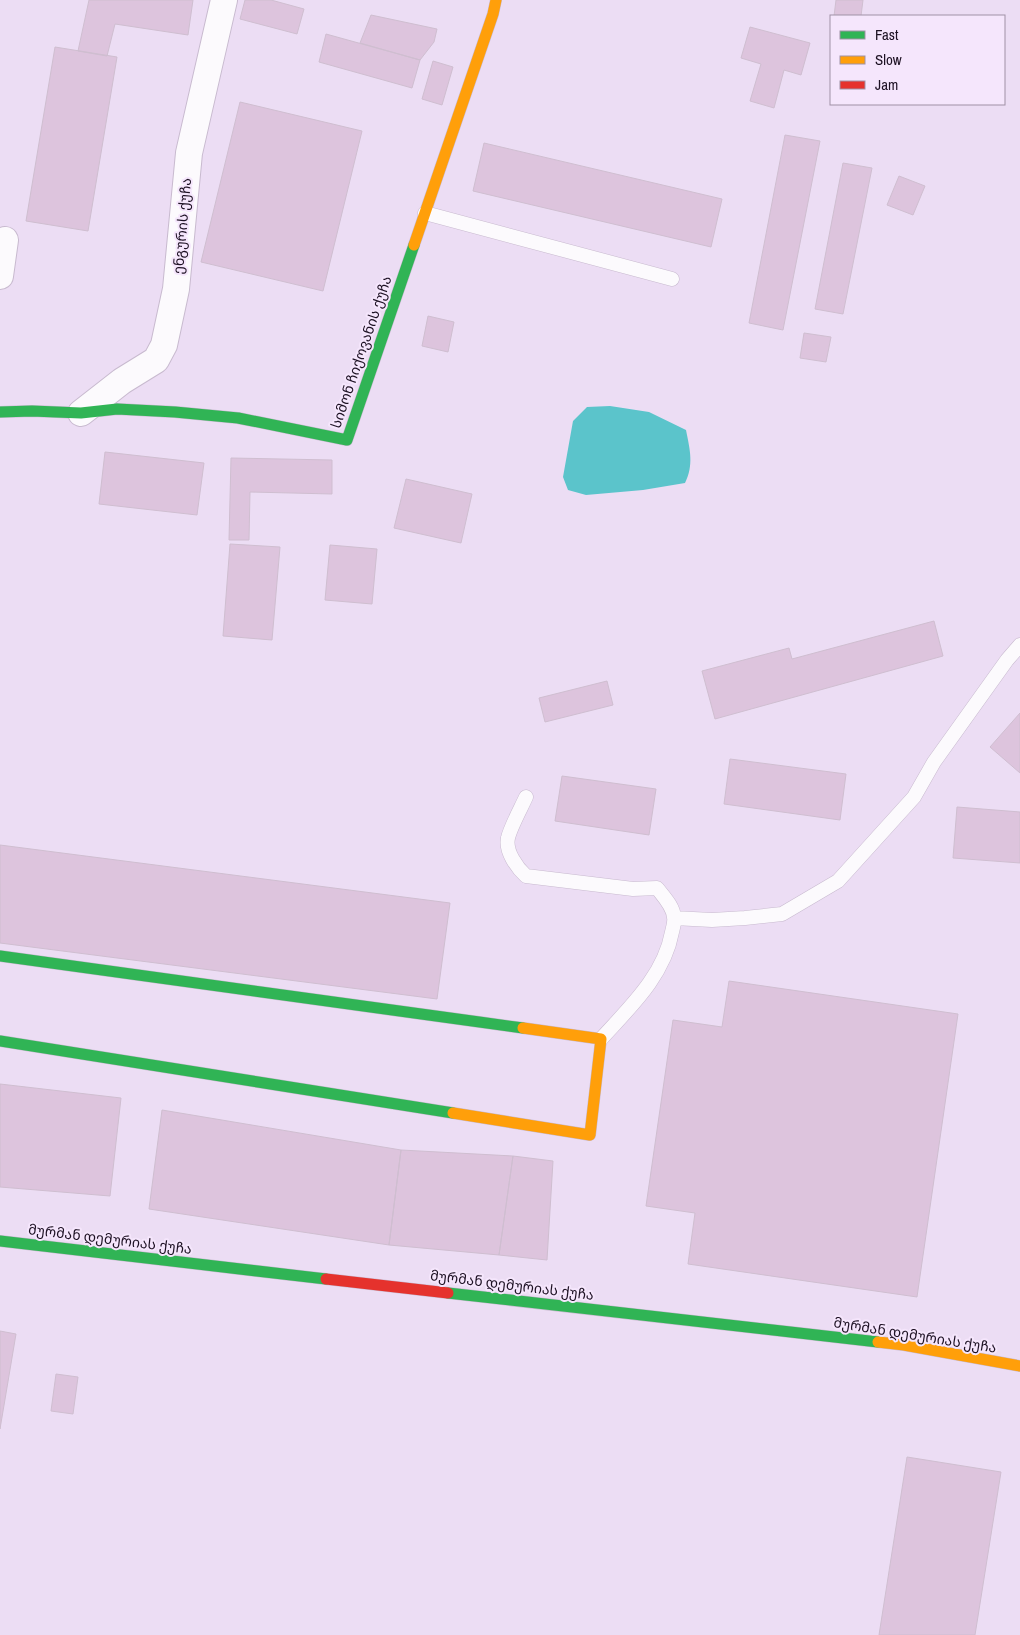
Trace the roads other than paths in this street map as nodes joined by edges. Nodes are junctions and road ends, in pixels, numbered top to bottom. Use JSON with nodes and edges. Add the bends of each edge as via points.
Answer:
{"nodes":[{"id":1,"x":224,"y":0,"type":"edge"},
{"id":2,"x":496,"y":0,"type":"edge"},
{"id":3,"x":425,"y":213,"type":"junction"},
{"id":4,"x":5,"y":240,"type":"dead end"},
{"id":5,"x":0,"y":276,"type":"edge"},
{"id":6,"x":672,"y":279,"type":"dead end"},
{"id":7,"x":0,"y":412,"type":"edge"},
{"id":8,"x":81,"y":413,"type":"junction"},
{"id":9,"x":1020,"y":645,"type":"edge"},
{"id":10,"x":526,"y":797,"type":"dead end"},
{"id":11,"x":674,"y":918,"type":"junction"},
{"id":12,"x":0,"y":956,"type":"edge"},
{"id":13,"x":601,"y":1039,"type":"junction"},
{"id":14,"x":0,"y":1041,"type":"edge"},
{"id":15,"x":0,"y":1241,"type":"edge"},
{"id":16,"x":1020,"y":1366,"type":"edge"}],
"edges":[{"from":1,"to":8,"type":"street","name":"ენგურის ქუჩა","via":[[189,153],[176,289],[164,345],[156,360]]},
{"from":2,"to":3,"type":"street","name":"სიმონ ჩიქოვანის ქუჩა"},
{"from":3,"to":6,"type":"lane"},
{"from":3,"to":8,"type":"street","name":"სიმონ ჩიქოვანის ქუჩა","via":[[347,440],[230,418],[117,409]]},
{"from":4,"to":5,"type":"street"},
{"from":7,"to":8,"type":"street","name":"სიმონ ჩიქოვანის ქუჩა"},
{"from":9,"to":11,"type":"lane","via":[[934,762],[914,797],[838,881],[782,914],[712,920]]},
{"from":10,"to":11,"type":"lane","via":[[507,839],[512,859],[526,876],[633,889],[657,888],[670,904]]},
{"from":11,"to":13,"type":"lane","via":[[663,962],[642,993]]},
{"from":12,"to":13,"type":"street"},
{"from":13,"to":14,"type":"street","via":[[590,1135]]},
{"from":15,"to":16,"type":"street","name":"მურმან დემურიას ქუჩა","via":[[904,1345]]}]}
